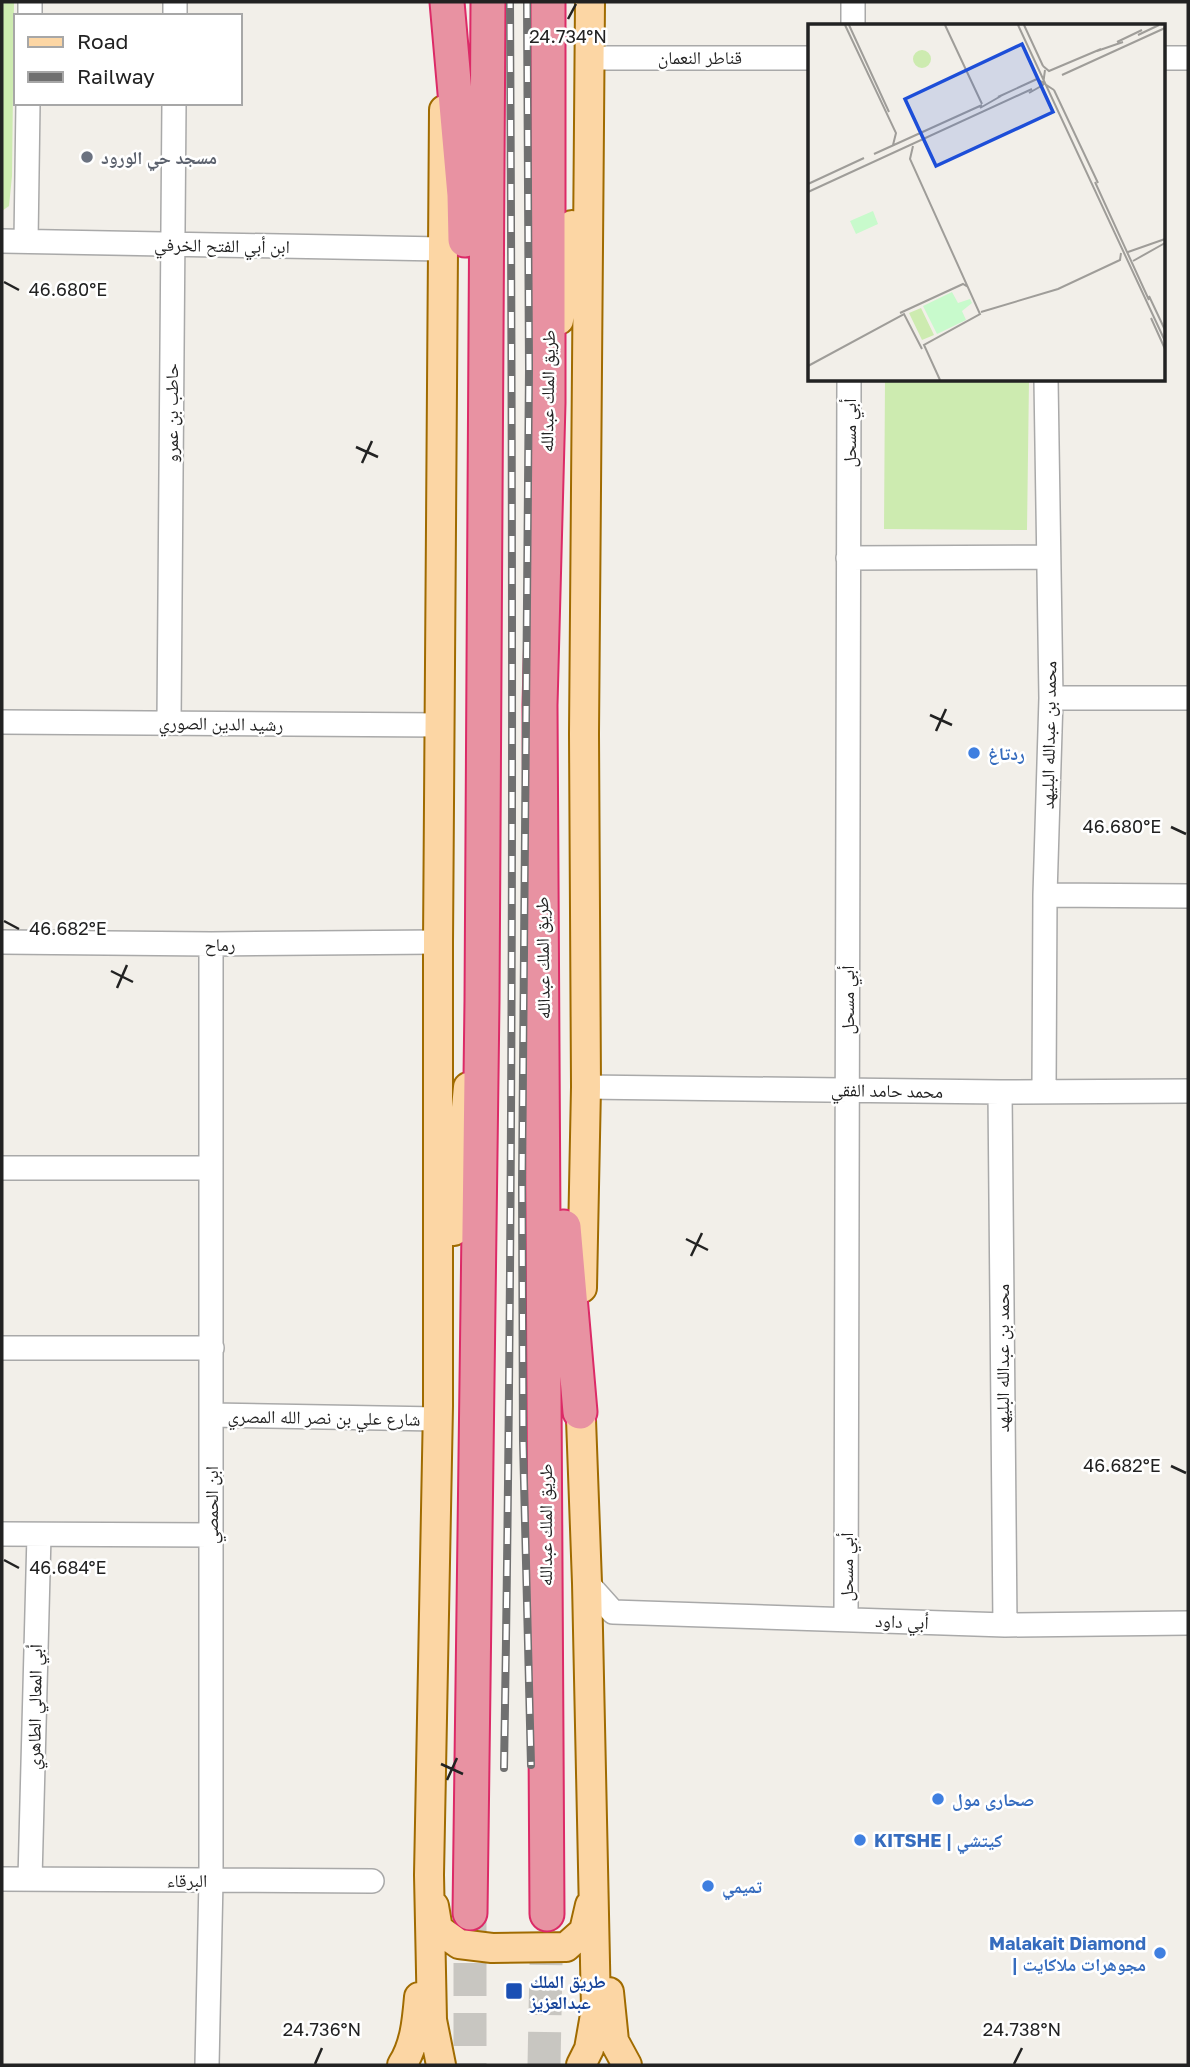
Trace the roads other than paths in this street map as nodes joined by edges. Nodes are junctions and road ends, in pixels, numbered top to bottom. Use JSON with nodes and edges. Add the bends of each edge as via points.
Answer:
{"nodes":[{"id":1,"x":446,"y":2,"type":"edge"},
{"id":2,"x":488,"y":2,"type":"edge"},
{"id":3,"x":548,"y":2,"type":"edge"},
{"id":4,"x":590,"y":2,"type":"edge"},
{"id":5,"x":853,"y":2,"type":"edge"},
{"id":6,"x":853,"y":24,"type":"edge"},
{"id":7,"x":589,"y":58,"type":"junction"},
{"id":8,"x":808,"y":58,"type":"edge"},
{"id":9,"x":1166,"y":58,"type":"edge"},
{"id":10,"x":1188,"y":58,"type":"edge"},
{"id":11,"x":28,"y":105,"type":"edge"},
{"id":12,"x":174,"y":105,"type":"edge"},
{"id":13,"x":588,"y":114,"type":"junction"},
{"id":14,"x":2,"y":241,"type":"edge"},
{"id":15,"x":26,"y":241,"type":"junction"},
{"id":16,"x":173,"y":244,"type":"junction"},
{"id":17,"x":441,"y":249,"type":"junction"},
{"id":18,"x":849,"y":382,"type":"edge"},
{"id":19,"x":1045,"y":382,"type":"edge"},
{"id":20,"x":548,"y":403,"type":"junction"},
{"id":21,"x":486,"y":420,"type":"junction"},
{"id":22,"x":1047,"y":557,"type":"junction"},
{"id":23,"x":848,"y":558,"type":"junction"},
{"id":24,"x":1051,"y":698,"type":"junction"},
{"id":25,"x":1188,"y":698,"type":"edge"},
{"id":26,"x":2,"y":722,"type":"edge"},
{"id":27,"x":169,"y":722,"type":"junction"},
{"id":28,"x":440,"y":725,"type":"junction"},
{"id":29,"x":1045,"y":895,"type":"junction"},
{"id":30,"x":1188,"y":896,"type":"edge"},
{"id":31,"x":2,"y":942,"type":"edge"},
{"id":32,"x":438,"y":942,"type":"junction"},
{"id":33,"x":211,"y":944,"type":"junction"},
{"id":34,"x":543,"y":989,"type":"junction"},
{"id":35,"x":482,"y":1001,"type":"junction"},
{"id":36,"x":586,"y":1087,"type":"junction"},
{"id":37,"x":847,"y":1089,"type":"junction"},
{"id":38,"x":1044,"y":1090,"type":"junction"},
{"id":39,"x":1000,"y":1091,"type":"junction"},
{"id":40,"x":1188,"y":1091,"type":"edge"},
{"id":41,"x":2,"y":1168,"type":"edge"},
{"id":42,"x":211,"y":1168,"type":"junction"},
{"id":43,"x":2,"y":1348,"type":"edge"},
{"id":44,"x":212,"y":1348,"type":"junction"},
{"id":45,"x":437,"y":1412,"type":"junction"},
{"id":46,"x":580,"y":1412,"type":"junction"},
{"id":47,"x":212,"y":1415,"type":"junction"},
{"id":48,"x":2,"y":1534,"type":"edge"},
{"id":49,"x":39,"y":1535,"type":"junction"},
{"id":50,"x":211,"y":1535,"type":"junction"},
{"id":51,"x":587,"y":1583,"type":"junction"},
{"id":52,"x":846,"y":1619,"type":"junction"},
{"id":53,"x":1188,"y":1623,"type":"edge"},
{"id":54,"x":1005,"y":1625,"type":"junction"},
{"id":55,"x":593,"y":1804,"type":"junction"},
{"id":56,"x":429,"y":1875,"type":"junction"},
{"id":57,"x":2,"y":1879,"type":"edge"},
{"id":58,"x":30,"y":1879,"type":"junction"},
{"id":59,"x":211,"y":1880,"type":"junction"},
{"id":60,"x":372,"y":1881,"type":"dead end"},
{"id":61,"x":470,"y":1913,"type":"tunnel mouth"},
{"id":62,"x":547,"y":1913,"type":"tunnel mouth"},
{"id":63,"x":207,"y":2065,"type":"edge"},
{"id":64,"x":402,"y":2065,"type":"edge"},
{"id":65,"x":441,"y":2065,"type":"edge"},
{"id":66,"x":581,"y":2065,"type":"edge"},
{"id":67,"x":627,"y":2065,"type":"edge"}],
"edges":[{"from":1,"to":17,"type":"main road"},
{"from":1,"to":21,"type":"highway","via":[[464,195],[469,336]]},
{"from":2,"to":21,"type":"highway"},
{"from":3,"to":20,"type":"highway","name":"طريق الملك عبدالله"},
{"from":4,"to":7,"type":"main road"},
{"from":5,"to":6,"type":"street"},
{"from":7,"to":8,"type":"street","name":"قناطر النعمان"},
{"from":7,"to":13,"type":"main road"},
{"from":9,"to":10,"type":"street"},
{"from":11,"to":15,"type":"street"},
{"from":12,"to":16,"type":"street","name":"حاطب بن عمرو"},
{"from":13,"to":20,"type":"main road"},
{"from":13,"to":36,"type":"main road"},
{"from":14,"to":15,"type":"street","name":"ابن أبي الفتح الخرفي"},
{"from":15,"to":16,"type":"street","name":"ابن أبي الفتح الخرفي"},
{"from":16,"to":17,"type":"street","name":"ابن أبي الفتح الخرفي"},
{"from":16,"to":27,"type":"street","name":"حاطب بن عمرو"},
{"from":17,"to":28,"type":"main road"},
{"from":18,"to":23,"type":"street","name":"أبي مسحل"},
{"from":19,"to":22,"type":"street","name":"محمد بن عبدالله البليهد"},
{"from":20,"to":34,"type":"highway","name":"طريق الملك عبدالله","via":[[540,705]]},
{"from":21,"to":35,"type":"highway"},
{"from":22,"to":23,"type":"street"},
{"from":22,"to":24,"type":"street","name":"محمد بن عبدالله البليهد"},
{"from":23,"to":37,"type":"street","name":"أبي مسحل"},
{"from":24,"to":25,"type":"street"},
{"from":24,"to":29,"type":"street","name":"محمد بن عبدالله البليهد"},
{"from":26,"to":27,"type":"street","name":"رشيد الدين الصوري"},
{"from":27,"to":28,"type":"street","name":"رشيد الدين الصوري"},
{"from":28,"to":32,"type":"main road"},
{"from":29,"to":30,"type":"street"},
{"from":29,"to":38,"type":"street","name":"محمد بن عبدالله البليهد"},
{"from":31,"to":33,"type":"street","name":"رماح"},
{"from":32,"to":33,"type":"street","name":"رماح"},
{"from":32,"to":45,"type":"main road"},
{"from":33,"to":42,"type":"street","name":"ابن الحمصي"},
{"from":34,"to":46,"type":"highway"},
{"from":34,"to":62,"type":"highway","name":"طريق الملك عبدالله"},
{"from":35,"to":45,"type":"main road","via":[[465,1108]]},
{"from":35,"to":61,"type":"highway"},
{"from":36,"to":37,"type":"street","name":"محمد حامد الفقي"},
{"from":36,"to":46,"type":"main road"},
{"from":37,"to":39,"type":"street","name":"محمد حامد الفقي"},
{"from":37,"to":52,"type":"street","name":"أبي مسحل"},
{"from":38,"to":39,"type":"street","name":"محمد حامد الفقي"},
{"from":38,"to":40,"type":"street","name":"محمد حامد الفقي"},
{"from":39,"to":54,"type":"street","name":"محمد بن عبدالله البليهد"},
{"from":41,"to":42,"type":"street"},
{"from":42,"to":44,"type":"street","name":"ابن الحمصي"},
{"from":43,"to":44,"type":"street"},
{"from":44,"to":47,"type":"street","name":"ابن الحمصي"},
{"from":45,"to":47,"type":"street","name":"شارع علي بن نصر الله المصري"},
{"from":45,"to":56,"type":"main road"},
{"from":46,"to":51,"type":"main road"},
{"from":47,"to":50,"type":"street","name":"ابن الحمصي"},
{"from":48,"to":49,"type":"street"},
{"from":49,"to":50,"type":"street"},
{"from":49,"to":58,"type":"street","name":"أبي المعالي الطاهري"},
{"from":50,"to":59,"type":"street","name":"ابن الحمصي"},
{"from":51,"to":52,"type":"street","name":"أبي داود","via":[[613,1612]]},
{"from":51,"to":55,"type":"main road"},
{"from":52,"to":54,"type":"street","name":"أبي داود"},
{"from":53,"to":54,"type":"street","name":"أبي داود"},
{"from":55,"to":56,"type":"main road","via":[[590,1912],[584,1931],[566,1947],[458,1944],[438,1929]]},
{"from":55,"to":66,"type":"main road","via":[[596,2009],[589,2049]]},
{"from":55,"to":67,"type":"main road","via":[[614,2041]]},
{"from":56,"to":64,"type":"main road","via":[[417,2023],[410,2054]]},
{"from":56,"to":65,"type":"main road","via":[[432,2020]]},
{"from":57,"to":58,"type":"street","name":"البرقاء"},
{"from":58,"to":59,"type":"street","name":"البرقاء"},
{"from":59,"to":60,"type":"street","name":"البرقاء"},
{"from":59,"to":63,"type":"street","name":"ابن الحمصي"}]}
